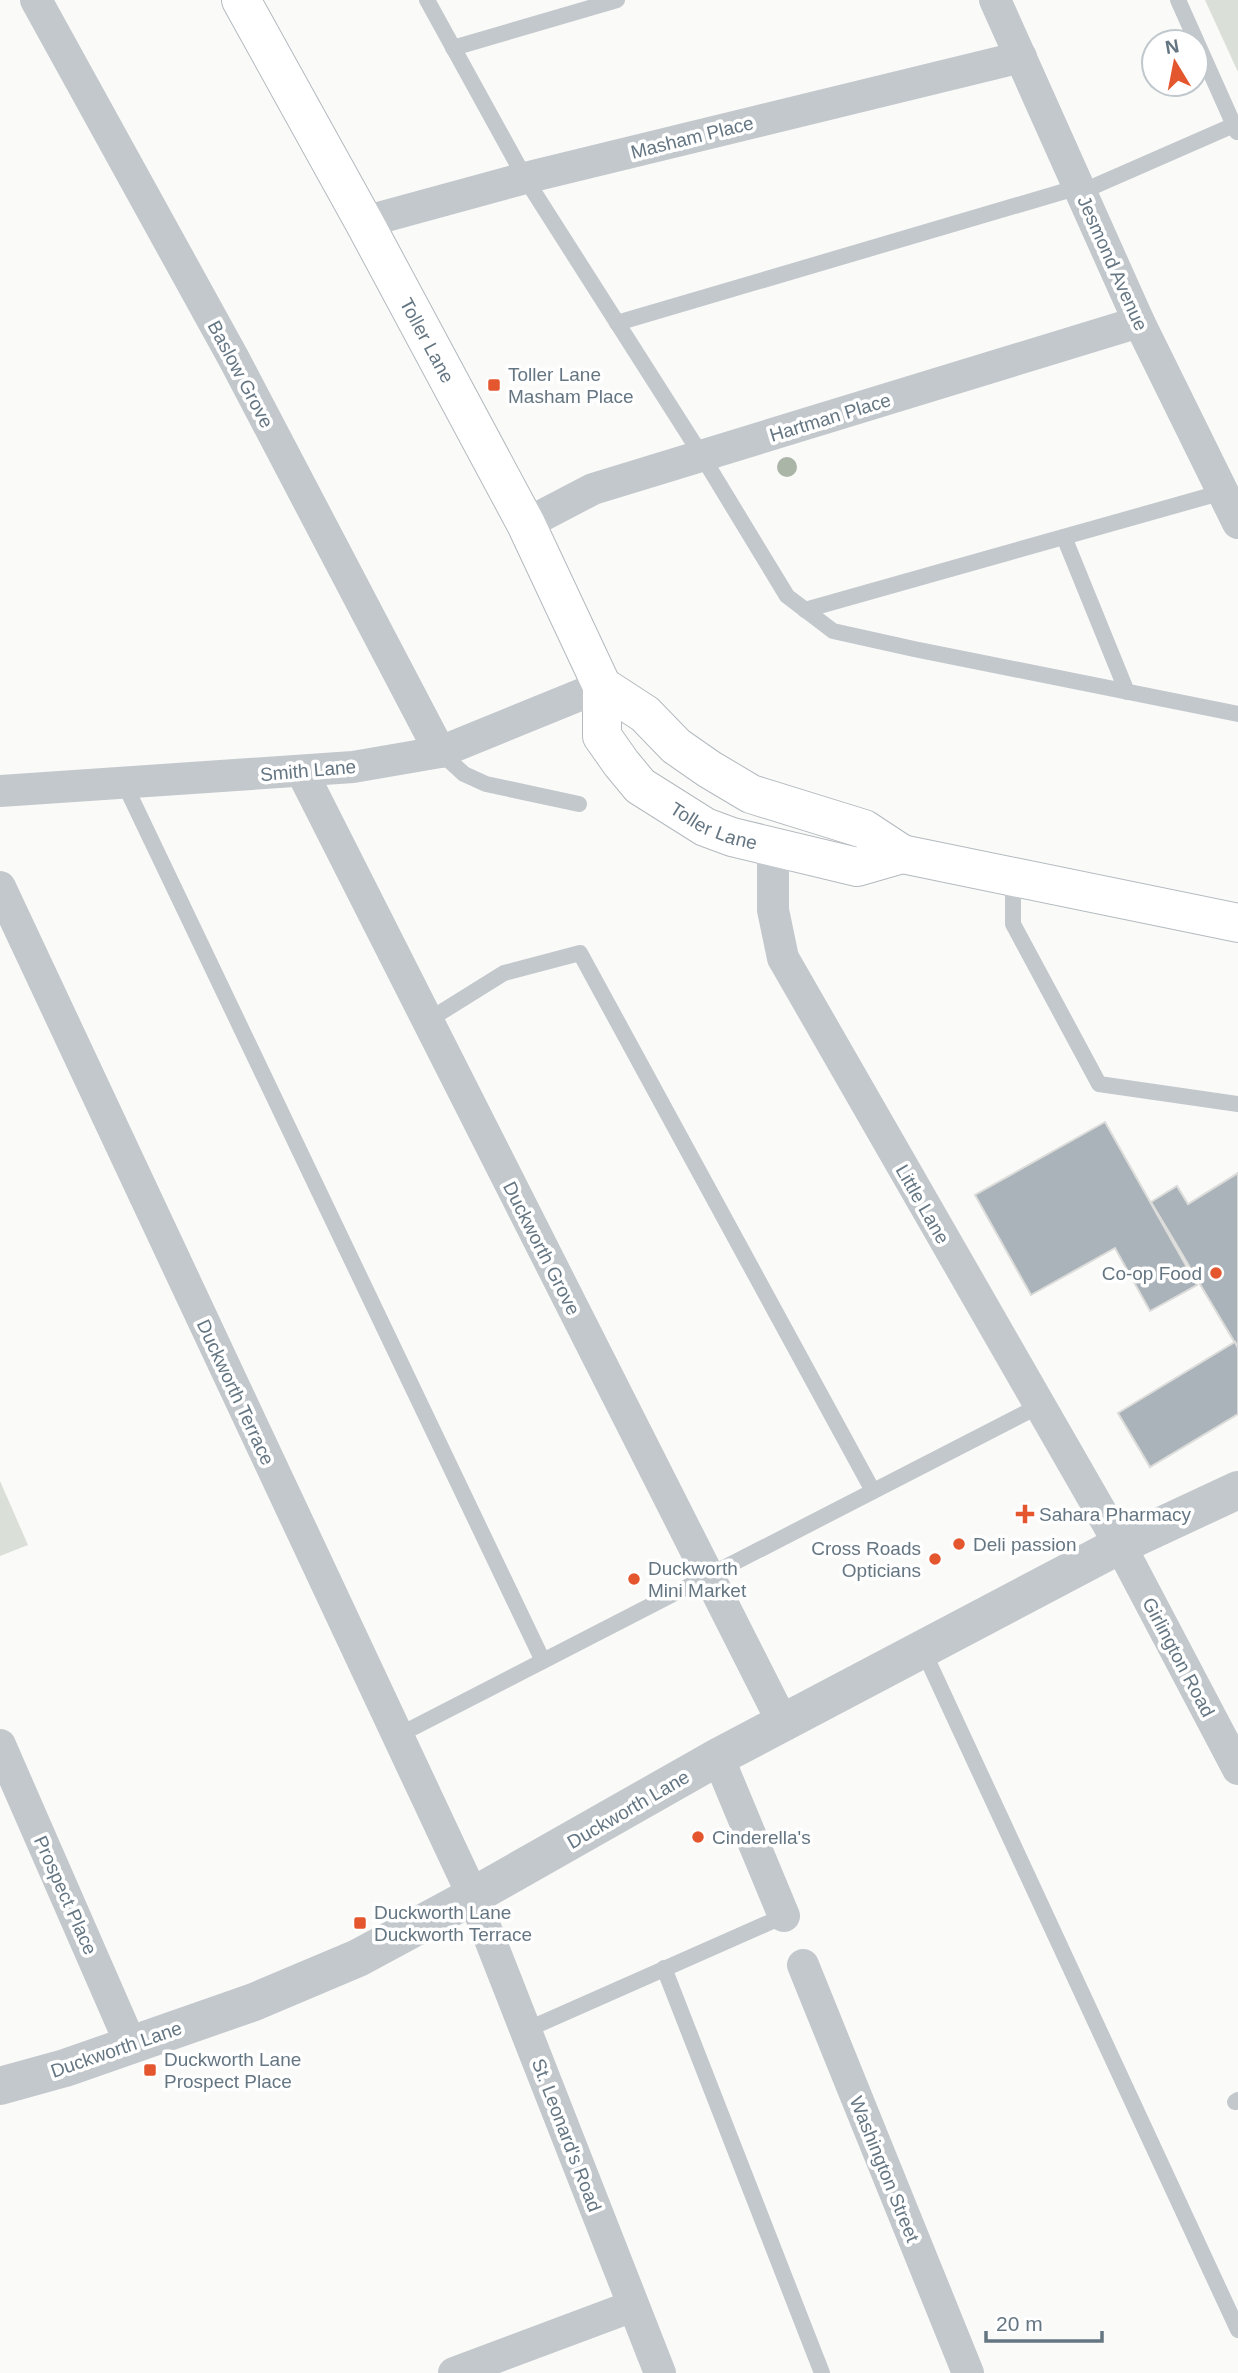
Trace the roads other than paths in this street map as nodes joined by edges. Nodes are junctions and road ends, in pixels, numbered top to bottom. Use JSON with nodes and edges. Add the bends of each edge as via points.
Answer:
{"nodes":[{"id":1,"x":36,"y":0,"type":"edge"},
{"id":2,"x":241,"y":0,"type":"edge"},
{"id":3,"x":428,"y":0,"type":"edge"},
{"id":4,"x":617,"y":0,"type":"edge"},
{"id":5,"x":995,"y":0,"type":"edge"},
{"id":6,"x":1178,"y":0,"type":"edge"},
{"id":7,"x":453,"y":48,"type":"junction"},
{"id":8,"x":1021,"y":57,"type":"junction"},
{"id":9,"x":1236,"y":130,"type":"edge"},
{"id":10,"x":525,"y":178,"type":"junction"},
{"id":11,"x":1080,"y":190,"type":"junction"},
{"id":12,"x":364,"y":222,"type":"junction"},
{"id":13,"x":1139,"y":322,"type":"junction"},
{"id":14,"x":617,"y":323,"type":"junction"},
{"id":15,"x":702,"y":456,"type":"junction"},
{"id":16,"x":1223,"y":492,"type":"junction"},
{"id":17,"x":1238,"y":523,"type":"edge"},
{"id":18,"x":526,"y":524,"type":"junction"},
{"id":19,"x":1064,"y":537,"type":"junction"},
{"id":20,"x":805,"y":610,"type":"junction"},
{"id":21,"x":602,"y":686,"type":"junction"},
{"id":22,"x":1127,"y":692,"type":"junction"},
{"id":23,"x":1238,"y":714,"type":"edge"},
{"id":24,"x":440,"y":752,"type":"junction"},
{"id":25,"x":302,"y":772,"type":"junction"},
{"id":26,"x":124,"y":783,"type":"junction"},
{"id":27,"x":0,"y":791,"type":"edge"},
{"id":28,"x":579,"y":804,"type":"dead end"},
{"id":29,"x":822,"y":818,"type":"junction"},
{"id":30,"x":773,"y":849,"type":"junction"},
{"id":31,"x":902,"y":854,"type":"junction"},
{"id":32,"x":1013,"y":877,"type":"junction"},
{"id":33,"x":0,"y":887,"type":"edge"},
{"id":34,"x":1238,"y":923,"type":"edge"},
{"id":35,"x":428,"y":1021,"type":"junction"},
{"id":36,"x":1238,"y":1104,"type":"edge"},
{"id":37,"x":1039,"y":1406,"type":"junction"},
{"id":38,"x":1238,"y":1490,"type":"edge"},
{"id":39,"x":873,"y":1491,"type":"junction"},
{"id":40,"x":1120,"y":1545,"type":"junction"},
{"id":41,"x":707,"y":1576,"type":"junction"},
{"id":42,"x":923,"y":1650,"type":"junction"},
{"id":43,"x":543,"y":1661,"type":"junction"},
{"id":44,"x":783,"y":1723,"type":"junction"},
{"id":45,"x":397,"y":1736,"type":"junction"},
{"id":46,"x":0,"y":1745,"type":"edge"},
{"id":47,"x":718,"y":1757,"type":"junction"},
{"id":48,"x":1238,"y":1769,"type":"edge"},
{"id":49,"x":473,"y":1896,"type":"junction"},
{"id":50,"x":783,"y":1916,"type":"joint"},
{"id":51,"x":803,"y":1965,"type":"dead end"},
{"id":52,"x":664,"y":1968,"type":"junction"},
{"id":53,"x":526,"y":2030,"type":"junction"},
{"id":54,"x":131,"y":2045,"type":"junction"},
{"id":55,"x":0,"y":2086,"type":"edge"},
{"id":56,"x":633,"y":2306,"type":"junction"},
{"id":57,"x":1238,"y":2330,"type":"edge"},
{"id":58,"x":966,"y":2372,"type":"edge"},
{"id":59,"x":454,"y":2373,"type":"edge"},
{"id":60,"x":660,"y":2373,"type":"edge"},
{"id":61,"x":822,"y":2373,"type":"edge"}],
"edges":[{"from":1,"to":24,"type":"street","name":"Baslow Grove","via":[[234,359]]},
{"from":2,"to":12,"type":"main road","name":"Toller Lane"},
{"from":3,"to":7,"type":"lane"},
{"from":4,"to":7,"type":"lane"},
{"from":5,"to":8,"type":"street","name":"Jesmond Avenue"},
{"from":6,"to":9,"type":"lane"},
{"from":7,"to":10,"type":"lane"},
{"from":8,"to":10,"type":"street","name":"Masham Place"},
{"from":8,"to":11,"type":"street","name":"Jesmond Avenue"},
{"from":9,"to":11,"type":"lane"},
{"from":10,"to":12,"type":"street","name":"Masham Place"},
{"from":10,"to":14,"type":"lane"},
{"from":11,"to":13,"type":"street","name":"Jesmond Avenue"},
{"from":11,"to":14,"type":"lane"},
{"from":12,"to":18,"type":"main road","name":"Toller Lane"},
{"from":13,"to":15,"type":"street","name":"Hartman Place"},
{"from":13,"to":16,"type":"street","name":"Jesmond Avenue"},
{"from":14,"to":15,"type":"lane"},
{"from":15,"to":18,"type":"street","name":"Hartman Place","via":[[593,489]]},
{"from":15,"to":20,"type":"lane","via":[[787,596]]},
{"from":16,"to":17,"type":"street","name":"Jesmond Avenue"},
{"from":16,"to":19,"type":"lane"},
{"from":18,"to":21,"type":"main road","name":"Toller Lane"},
{"from":19,"to":20,"type":"lane"},
{"from":19,"to":22,"type":"lane"},
{"from":20,"to":22,"type":"lane","via":[[833,631]]},
{"from":21,"to":24,"type":"street","name":"Smith Lane"},
{"from":21,"to":29,"type":"main road","name":"Toller Lane","via":[[646,714],[676,746],[720,776],[751,794]]},
{"from":21,"to":30,"type":"main road","name":"Toller Lane","via":[[602,736],[640,786],[705,827]]},
{"from":22,"to":23,"type":"lane"},
{"from":24,"to":25,"type":"street","name":"Smith Lane"},
{"from":24,"to":28,"type":"lane","via":[[464,775],[486,784]]},
{"from":25,"to":26,"type":"street","name":"Smith Lane"},
{"from":25,"to":35,"type":"street","name":"Duckworth Grove"},
{"from":26,"to":27,"type":"street","name":"Smith Lane"},
{"from":26,"to":43,"type":"lane"},
{"from":29,"to":30,"type":"main road"},
{"from":29,"to":31,"type":"main road","name":"Toller Lane","via":[[864,829]]},
{"from":30,"to":31,"type":"main road","name":"Toller Lane","via":[[857,867]]},
{"from":30,"to":37,"type":"street","name":"Little Lane","via":[[773,910],[783,958]]},
{"from":31,"to":32,"type":"main road","name":"Toller Lane"},
{"from":32,"to":34,"type":"main road","name":"Toller Lane"},
{"from":32,"to":36,"type":"lane","via":[[1013,924],[1099,1084]]},
{"from":33,"to":45,"type":"street","name":"Duckworth Terrace"},
{"from":35,"to":39,"type":"lane","via":[[504,973],[580,953]]},
{"from":35,"to":41,"type":"street","name":"Duckworth Grove"},
{"from":37,"to":39,"type":"lane"},
{"from":37,"to":40,"type":"street","name":"Little Lane"},
{"from":38,"to":40,"type":"street","name":"Duckworth Lane"},
{"from":39,"to":41,"type":"lane"},
{"from":40,"to":42,"type":"street","name":"Duckworth Lane"},
{"from":40,"to":48,"type":"street","name":"Girlington Road"},
{"from":41,"to":43,"type":"lane"},
{"from":41,"to":44,"type":"street","name":"Duckworth Grove"},
{"from":42,"to":44,"type":"street","name":"Duckworth Lane"},
{"from":42,"to":57,"type":"lane"},
{"from":43,"to":45,"type":"lane"},
{"from":44,"to":47,"type":"street","name":"Duckworth Lane"},
{"from":45,"to":49,"type":"street","name":"Duckworth Terrace"},
{"from":46,"to":54,"type":"street","name":"Prospect Place"},
{"from":47,"to":49,"type":"street","name":"Duckworth Lane"},
{"from":47,"to":50,"type":"street"},
{"from":49,"to":53,"type":"street","name":"St. Leonard's Road"},
{"from":49,"to":54,"type":"street","name":"Duckworth Lane","via":[[358,1958],[254,2002]]},
{"from":50,"to":52,"type":"lane"},
{"from":51,"to":58,"type":"street","name":"Washington Street"},
{"from":52,"to":53,"type":"lane"},
{"from":52,"to":61,"type":"lane"},
{"from":53,"to":56,"type":"street","name":"St. Leonard's Road"},
{"from":54,"to":55,"type":"street","name":"Duckworth Lane"},
{"from":56,"to":59,"type":"street"},
{"from":56,"to":60,"type":"street","name":"St. Leonard's Road"}]}
